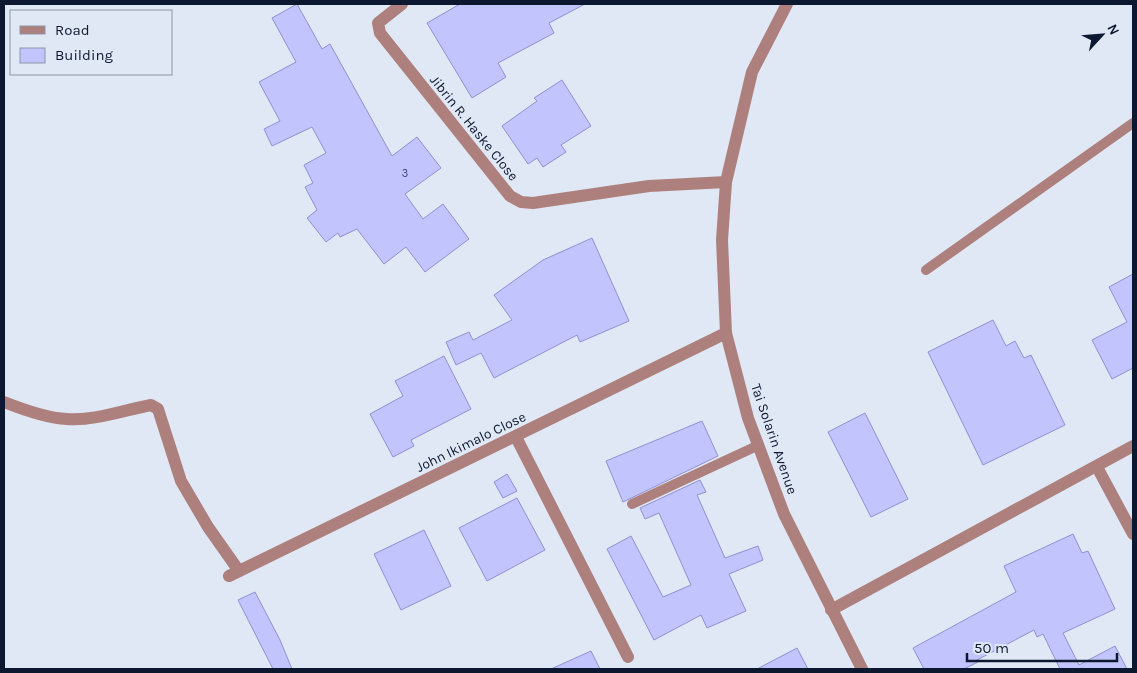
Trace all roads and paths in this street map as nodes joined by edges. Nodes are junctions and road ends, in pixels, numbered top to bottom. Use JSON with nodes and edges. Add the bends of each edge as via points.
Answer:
{"nodes":[{"id":1,"x":402,"y":4,"type":"edge"},
{"id":2,"x":787,"y":4,"type":"edge"},
{"id":3,"x":1133,"y":124,"type":"edge"},
{"id":4,"x":726,"y":182,"type":"junction"},
{"id":5,"x":926,"y":270,"type":"dead end"},
{"id":6,"x":726,"y":333,"type":"junction"},
{"id":7,"x":4,"y":402,"type":"edge"},
{"id":8,"x":516,"y":437,"type":"junction"},
{"id":9,"x":758,"y":445,"type":"junction"},
{"id":10,"x":1133,"y":446,"type":"edge"},
{"id":11,"x":1098,"y":467,"type":"junction"},
{"id":12,"x":632,"y":504,"type":"dead end"},
{"id":13,"x":1133,"y":534,"type":"edge"},
{"id":14,"x":831,"y":610,"type":"junction"},
{"id":15,"x":628,"y":657,"type":"dead end"},
{"id":16,"x":862,"y":669,"type":"edge"}],
"edges":[{"from":1,"to":4,"type":"street","name":"Jibrin R. Haske Close","via":[[378,23],[380,33],[510,196],[521,202],[533,203],[649,186]]},
{"from":2,"to":4,"type":"street","name":"Tai Solarin Avenue","via":[[752,72]]},
{"from":3,"to":5,"type":"lane"},
{"from":4,"to":6,"type":"street","name":"Tai Solarin Avenue","via":[[722,240]]},
{"from":6,"to":8,"type":"street","name":"John Ikimalo Close"},
{"from":6,"to":9,"type":"street","name":"Tai Solarin Avenue"},
{"from":7,"to":8,"type":"street","name":"John Ikimalo Close","via":[[67,419],[152,405],[158,409],[181,481],[234,573]]},
{"from":8,"to":15,"type":"street"},
{"from":9,"to":12,"type":"lane"},
{"from":9,"to":14,"type":"street","name":"Tai Solarin Avenue","via":[[784,514]]},
{"from":10,"to":11,"type":"street"},
{"from":11,"to":13,"type":"street"},
{"from":11,"to":14,"type":"street"},
{"from":14,"to":16,"type":"street","name":"Tai Solarin Avenue"}]}
